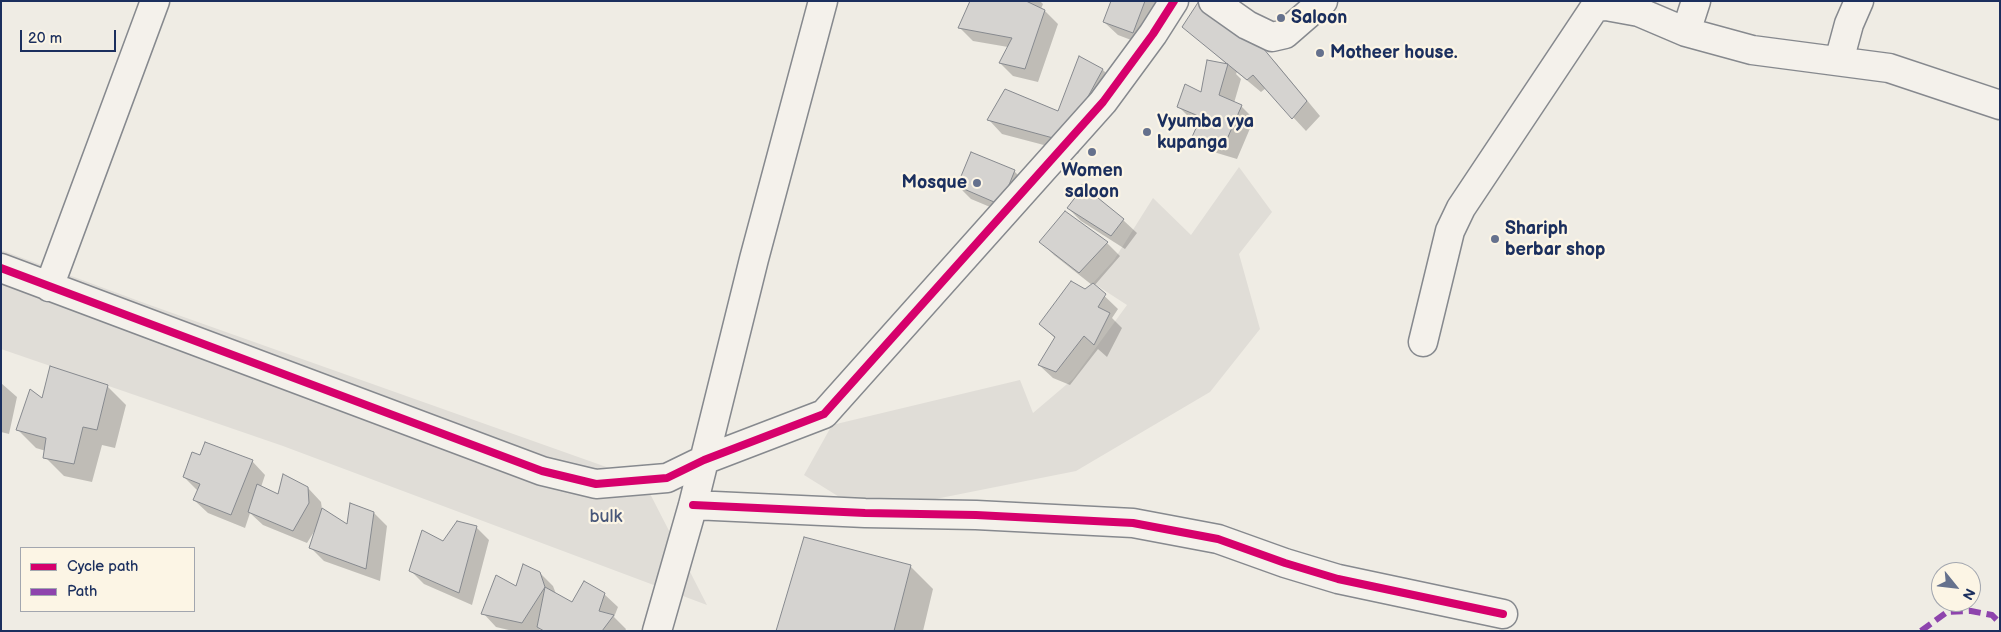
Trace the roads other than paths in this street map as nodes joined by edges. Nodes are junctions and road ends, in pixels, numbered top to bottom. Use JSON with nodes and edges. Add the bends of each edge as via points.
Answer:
{"nodes":[{"id":1,"x":154,"y":1,"type":"edge"},
{"id":2,"x":823,"y":1,"type":"edge"},
{"id":3,"x":1174,"y":1,"type":"edge"},
{"id":4,"x":1213,"y":1,"type":"edge"},
{"id":5,"x":1323,"y":1,"type":"edge"},
{"id":6,"x":1696,"y":1,"type":"edge"},
{"id":7,"x":1859,"y":1,"type":"edge"},
{"id":8,"x":1589,"y":4,"type":"edge"},
{"id":9,"x":1686,"y":32,"type":"junction"},
{"id":10,"x":1839,"y":61,"type":"junction"},
{"id":11,"x":2000,"y":105,"type":"edge"},
{"id":12,"x":1,"y":268,"type":"edge"},
{"id":13,"x":49,"y":287,"type":"junction"},
{"id":14,"x":1423,"y":342,"type":"dead end"},
{"id":15,"x":704,"y":460,"type":"junction"},
{"id":16,"x":693,"y":506,"type":"junction"},
{"id":17,"x":1504,"y":614,"type":"dead end"},
{"id":18,"x":657,"y":631,"type":"edge"}],
"edges":[{"from":1,"to":13,"type":"street"},
{"from":2,"to":15,"type":"street"},
{"from":3,"to":15,"type":"street","via":[[1103,102],[824,414]]},
{"from":4,"to":5,"type":"street","via":[[1247,26],[1272,37],[1285,34]]},
{"from":6,"to":9,"type":"street"},
{"from":7,"to":10,"type":"street"},
{"from":8,"to":9,"type":"street","via":[[1639,12]]},
{"from":8,"to":14,"type":"street","via":[[1450,230]]},
{"from":9,"to":10,"type":"street","via":[[1752,50]]},
{"from":10,"to":11,"type":"street","via":[[1889,68]]},
{"from":12,"to":13,"type":"street"},
{"from":13,"to":15,"type":"street","via":[[542,471],[596,484],[667,478]]},
{"from":15,"to":16,"type":"street"},
{"from":16,"to":17,"type":"street","via":[[976,514],[1133,523],[1218,539],[1338,579]]},
{"from":16,"to":18,"type":"street"}]}
